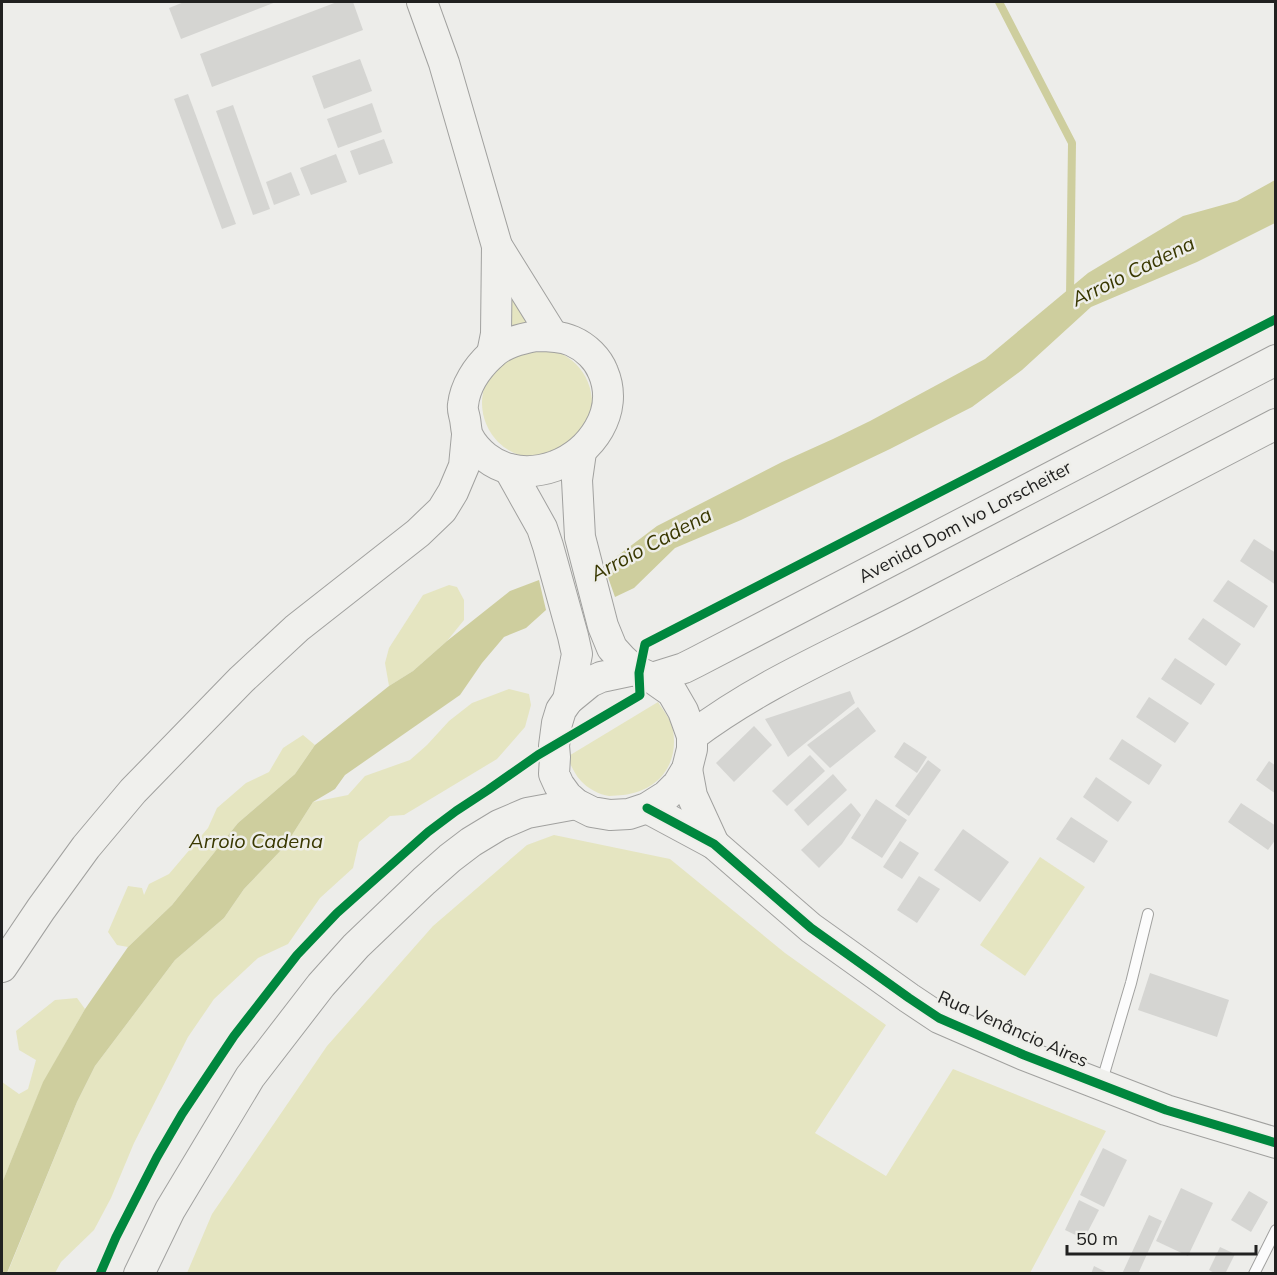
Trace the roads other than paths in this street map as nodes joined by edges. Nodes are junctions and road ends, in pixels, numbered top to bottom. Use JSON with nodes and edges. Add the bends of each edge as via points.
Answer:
{"nodes":[{"id":1,"x":422,"y":2,"type":"edge"},
{"id":2,"x":497,"y":246,"type":"junction"},
{"id":3,"x":553,"y":336,"type":"junction"},
{"id":4,"x":492,"y":354,"type":"junction"},
{"id":5,"x":1275,"y":360,"type":"edge"},
{"id":6,"x":1275,"y":424,"type":"edge"},
{"id":7,"x":468,"y":435,"type":"junction"},
{"id":8,"x":581,"y":452,"type":"junction"},
{"id":9,"x":509,"y":469,"type":"junction"},
{"id":10,"x":643,"y":674,"type":"junction"},
{"id":11,"x":568,"y":700,"type":"junction"},
{"id":12,"x":692,"y":736,"type":"junction"},
{"id":13,"x":687,"y":769,"type":"junction"},
{"id":14,"x":576,"y":804,"type":"junction"},
{"id":15,"x":647,"y":808,"type":"junction"},
{"id":16,"x":714,"y":844,"type":"junction"},
{"id":17,"x":1148,"y":914,"type":"dead end"},
{"id":18,"x":2,"y":967,"type":"edge"},
{"id":19,"x":1101,"y":1085,"type":"junction"},
{"id":20,"x":1275,"y":1143,"type":"edge"},
{"id":21,"x":1275,"y":1230,"type":"edge"},
{"id":22,"x":139,"y":1274,"type":"edge"},
{"id":23,"x":1254,"y":1274,"type":"edge"}],
"edges":[{"from":1,"to":2,"type":"main road","via":[[444,63]]},
{"from":2,"to":3,"type":"main road"},
{"from":2,"to":4,"type":"main road","via":[[496,334]]},
{"from":3,"to":4,"type":"main road","via":[[520,339]]},
{"from":3,"to":8,"type":"main road","via":[[588,351],[607,382],[609,400],[604,419]]},
{"from":4,"to":7,"type":"main road","via":[[471,378],[462,406]]},
{"from":5,"to":10,"type":"main road","name":"Avenida Dom Ivo Lorscheiter","via":[[690,665]]},
{"from":6,"to":12,"type":"main road","via":[[760,691]]},
{"from":7,"to":9,"type":"main road","via":[[477,450]]},
{"from":7,"to":18,"type":"main road","via":[[464,466],[442,510],[297,628],[182,740],[86,847]]},
{"from":8,"to":9,"type":"main road","via":[[545,469]]},
{"from":8,"to":10,"type":"main road","via":[[577,480],[580,537],[603,626],[612,648]]},
{"from":9,"to":11,"type":"main road","via":[[542,528],[573,636],[577,654]]},
{"from":10,"to":11,"type":"main road","via":[[601,677]]},
{"from":10,"to":12,"type":"main road","via":[[672,692]]},
{"from":11,"to":14,"type":"main road","via":[[557,723],[554,774]]},
{"from":12,"to":13,"type":"main road"},
{"from":13,"to":15,"type":"main road","via":[[666,796]]},
{"from":13,"to":16,"type":"main road","name":"Rua Venâncio Aires","via":[[692,796]]},
{"from":14,"to":15,"type":"main road","via":[[610,815]]},
{"from":14,"to":22,"type":"main road","via":[[527,813],[471,842],[356,946],[250,1077],[171,1210]]},
{"from":15,"to":16,"type":"main road","name":"Rua Venâncio Aires"},
{"from":16,"to":19,"type":"main road","name":"Rua Venâncio Aires","via":[[812,928],[939,1018]]},
{"from":17,"to":19,"type":"lane"},
{"from":19,"to":20,"type":"main road","name":"Rua Venâncio Aires","via":[[1166,1110]]},
{"from":21,"to":23,"type":"lane"}]}
